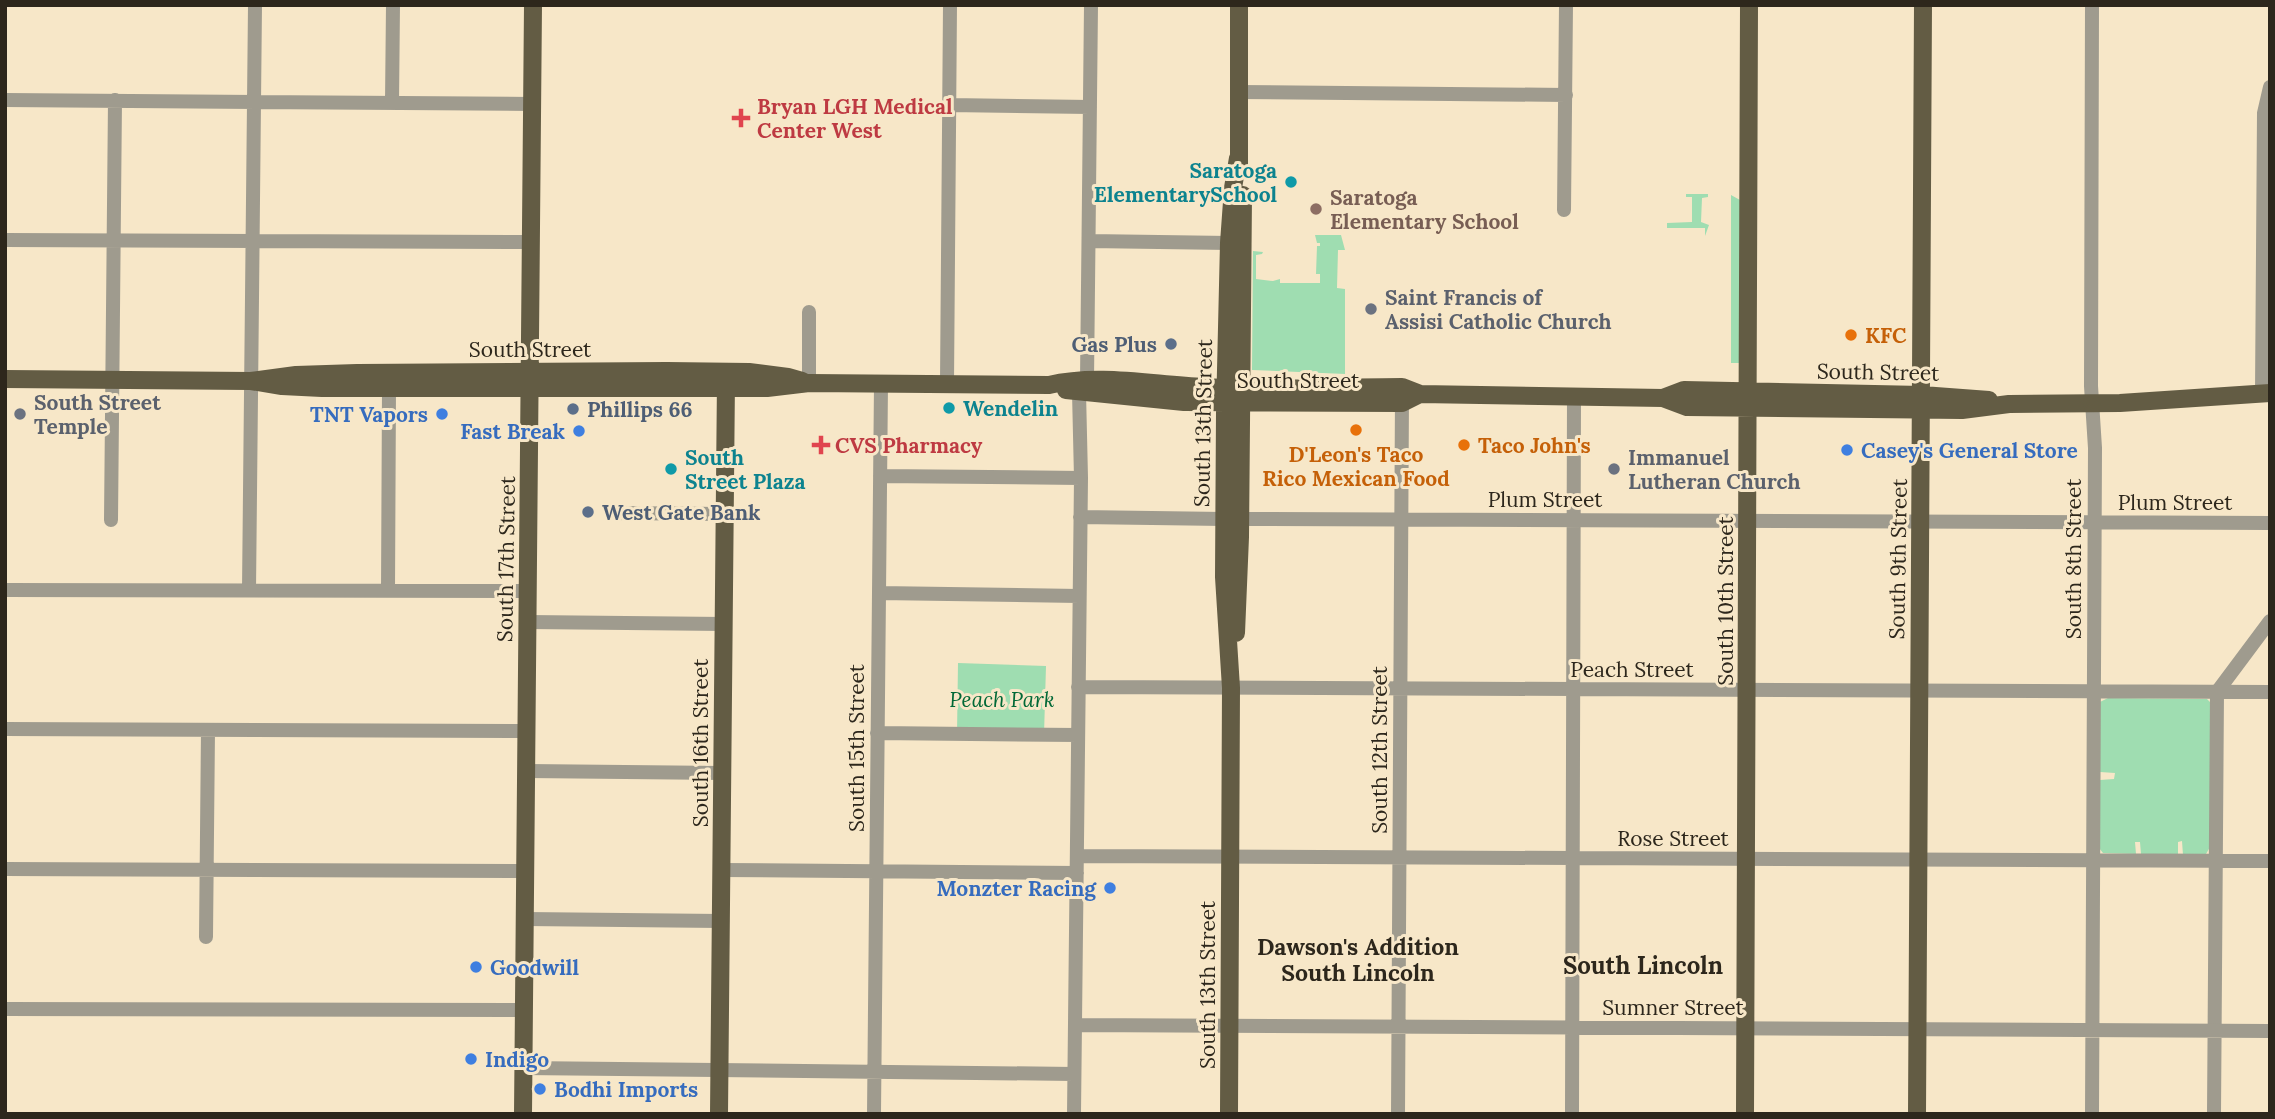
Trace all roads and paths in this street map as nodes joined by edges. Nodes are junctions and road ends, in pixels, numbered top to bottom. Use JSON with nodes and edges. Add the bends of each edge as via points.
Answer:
{"nodes":[{"id":1,"x":255,"y":5,"type":"edge"},
{"id":2,"x":393,"y":5,"type":"edge"},
{"id":3,"x":533,"y":5,"type":"edge"},
{"id":4,"x":950,"y":5,"type":"edge"},
{"id":5,"x":1091,"y":5,"type":"edge"},
{"id":6,"x":1238,"y":5,"type":"edge"},
{"id":7,"x":1566,"y":5,"type":"edge"},
{"id":8,"x":1749,"y":5,"type":"edge"},
{"id":9,"x":1923,"y":5,"type":"edge"},
{"id":10,"x":2092,"y":5,"type":"edge"},
{"id":11,"x":2270,"y":87,"type":"edge"},
{"id":12,"x":1238,"y":92,"type":"junction"},
{"id":13,"x":1566,"y":95,"type":"junction"},
{"id":14,"x":5,"y":100,"type":"edge"},
{"id":15,"x":115,"y":100,"type":"junction"},
{"id":16,"x":254,"y":101,"type":"junction"},
{"id":17,"x":392,"y":102,"type":"junction"},
{"id":18,"x":532,"y":104,"type":"junction"},
{"id":19,"x":949,"y":105,"type":"junction"},
{"id":20,"x":1090,"y":107,"type":"junction"},
{"id":21,"x":1238,"y":158,"type":"junction"},
{"id":22,"x":1564,"y":210,"type":"dead end"},
{"id":23,"x":5,"y":240,"type":"edge"},
{"id":24,"x":114,"y":240,"type":"junction"},
{"id":25,"x":253,"y":241,"type":"junction"},
{"id":26,"x":1089,"y":241,"type":"junction"},
{"id":27,"x":532,"y":242,"type":"junction"},
{"id":28,"x":1229,"y":243,"type":"junction"},
{"id":29,"x":809,"y":312,"type":"dead end"},
{"id":30,"x":5,"y":379,"type":"edge"},
{"id":31,"x":112,"y":380,"type":"junction"},
{"id":32,"x":531,"y":380,"type":"junction"},
{"id":33,"x":726,"y":380,"type":"junction"},
{"id":34,"x":251,"y":381,"type":"junction"},
{"id":35,"x":808,"y":383,"type":"junction"},
{"id":36,"x":880,"y":383,"type":"junction"},
{"id":37,"x":947,"y":383,"type":"junction"},
{"id":38,"x":1083,"y":386,"type":"junction"},
{"id":39,"x":389,"y":388,"type":"junction"},
{"id":40,"x":2266,"y":393,"type":"edge"},
{"id":41,"x":1233,"y":395,"type":"junction"},
{"id":42,"x":1402,"y":395,"type":"junction"},
{"id":43,"x":1574,"y":397,"type":"junction"},
{"id":44,"x":1748,"y":400,"type":"junction"},
{"id":45,"x":1922,"y":403,"type":"junction"},
{"id":46,"x":2092,"y":404,"type":"junction"},
{"id":47,"x":880,"y":476,"type":"junction"},
{"id":48,"x":1081,"y":478,"type":"junction"},
{"id":49,"x":614,"y":513,"type":"dead end"},
{"id":50,"x":725,"y":514,"type":"junction"},
{"id":51,"x":1080,"y":517,"type":"junction"},
{"id":52,"x":1232,"y":519,"type":"junction"},
{"id":53,"x":1401,"y":519,"type":"junction"},
{"id":54,"x":111,"y":520,"type":"dead end"},
{"id":55,"x":1575,"y":520,"type":"junction"},
{"id":56,"x":1748,"y":521,"type":"junction"},
{"id":57,"x":1920,"y":522,"type":"junction"},
{"id":58,"x":2094,"y":523,"type":"junction"},
{"id":59,"x":2270,"y":523,"type":"edge"},
{"id":60,"x":5,"y":590,"type":"edge"},
{"id":61,"x":249,"y":590,"type":"junction"},
{"id":62,"x":388,"y":591,"type":"junction"},
{"id":63,"x":529,"y":591,"type":"junction"},
{"id":64,"x":879,"y":593,"type":"junction"},
{"id":65,"x":1079,"y":596,"type":"junction"},
{"id":66,"x":2270,"y":621,"type":"edge"},
{"id":67,"x":528,"y":622,"type":"junction"},
{"id":68,"x":724,"y":624,"type":"junction"},
{"id":69,"x":1078,"y":687,"type":"junction"},
{"id":70,"x":1231,"y":688,"type":"junction"},
{"id":71,"x":1400,"y":689,"type":"junction"},
{"id":72,"x":1574,"y":689,"type":"junction"},
{"id":73,"x":1747,"y":690,"type":"junction"},
{"id":74,"x":1919,"y":691,"type":"junction"},
{"id":75,"x":2094,"y":692,"type":"junction"},
{"id":76,"x":2217,"y":692,"type":"junction"},
{"id":77,"x":2270,"y":692,"type":"edge"},
{"id":78,"x":5,"y":729,"type":"edge"},
{"id":79,"x":208,"y":730,"type":"junction"},
{"id":80,"x":527,"y":732,"type":"junction"},
{"id":81,"x":877,"y":733,"type":"junction"},
{"id":82,"x":1078,"y":735,"type":"junction"},
{"id":83,"x":527,"y":771,"type":"junction"},
{"id":84,"x":723,"y":773,"type":"junction"},
{"id":85,"x":1077,"y":856,"type":"junction"},
{"id":86,"x":1231,"y":857,"type":"junction"},
{"id":87,"x":1400,"y":858,"type":"junction"},
{"id":88,"x":1573,"y":859,"type":"junction"},
{"id":89,"x":1746,"y":859,"type":"junction"},
{"id":90,"x":1918,"y":860,"type":"junction"},
{"id":91,"x":2093,"y":860,"type":"junction"},
{"id":92,"x":2215,"y":861,"type":"junction"},
{"id":93,"x":2270,"y":861,"type":"edge"},
{"id":94,"x":5,"y":869,"type":"edge"},
{"id":95,"x":207,"y":870,"type":"junction"},
{"id":96,"x":722,"y":870,"type":"junction"},
{"id":97,"x":526,"y":871,"type":"junction"},
{"id":98,"x":876,"y":871,"type":"junction"},
{"id":99,"x":1077,"y":873,"type":"junction"},
{"id":100,"x":525,"y":919,"type":"junction"},
{"id":101,"x":721,"y":921,"type":"junction"},
{"id":102,"x":206,"y":937,"type":"dead end"},
{"id":103,"x":5,"y":1009,"type":"edge"},
{"id":104,"x":524,"y":1010,"type":"junction"},
{"id":105,"x":1076,"y":1025,"type":"junction"},
{"id":106,"x":1230,"y":1026,"type":"junction"},
{"id":107,"x":1399,"y":1027,"type":"junction"},
{"id":108,"x":1572,"y":1027,"type":"junction"},
{"id":109,"x":1745,"y":1028,"type":"junction"},
{"id":110,"x":1917,"y":1029,"type":"junction"},
{"id":111,"x":2092,"y":1030,"type":"junction"},
{"id":112,"x":2215,"y":1030,"type":"junction"},
{"id":113,"x":2270,"y":1031,"type":"edge"},
{"id":114,"x":523,"y":1068,"type":"junction"},
{"id":115,"x":719,"y":1070,"type":"junction"},
{"id":116,"x":874,"y":1073,"type":"junction"},
{"id":117,"x":1074,"y":1074,"type":"junction"},
{"id":118,"x":523,"y":1114,"type":"edge"},
{"id":119,"x":719,"y":1114,"type":"edge"},
{"id":120,"x":874,"y":1114,"type":"edge"},
{"id":121,"x":1074,"y":1114,"type":"edge"},
{"id":122,"x":1229,"y":1114,"type":"edge"},
{"id":123,"x":1398,"y":1114,"type":"edge"},
{"id":124,"x":1572,"y":1114,"type":"edge"},
{"id":125,"x":1745,"y":1114,"type":"edge"},
{"id":126,"x":1917,"y":1114,"type":"edge"},
{"id":127,"x":2092,"y":1114,"type":"edge"},
{"id":128,"x":2214,"y":1114,"type":"edge"}],
"edges":[{"from":1,"to":16,"type":"street"},
{"from":2,"to":17,"type":"street"},
{"from":3,"to":18,"type":"main road","name":"South 17th Street"},
{"from":4,"to":19,"type":"street"},
{"from":5,"to":20,"type":"street"},
{"from":6,"to":12,"type":"main road","name":"South 13th Street"},
{"from":7,"to":13,"type":"street"},
{"from":8,"to":44,"type":"main road","name":"South 10th Street"},
{"from":9,"to":45,"type":"main road","name":"South 9th Street"},
{"from":10,"to":46,"type":"street","name":"South 8th Street"},
{"from":11,"to":40,"type":"street","via":[[2264,113]]},
{"from":12,"to":13,"type":"street"},
{"from":12,"to":21,"type":"main road","name":"South 13th Street"},
{"from":13,"to":22,"type":"street"},
{"from":14,"to":15,"type":"street"},
{"from":15,"to":16,"type":"street"},
{"from":15,"to":24,"type":"street"},
{"from":16,"to":17,"type":"street"},
{"from":16,"to":25,"type":"street"},
{"from":17,"to":18,"type":"street"},
{"from":18,"to":27,"type":"main road","name":"South 17th Street"},
{"from":19,"to":20,"type":"street"},
{"from":19,"to":37,"type":"street"},
{"from":20,"to":26,"type":"street"},
{"from":21,"to":28,"type":"main road","name":"South 13th Street"},
{"from":21,"to":41,"type":"main road","name":"South 13th Street","via":[[1243,210]]},
{"from":23,"to":24,"type":"street"},
{"from":24,"to":25,"type":"street"},
{"from":24,"to":31,"type":"street"},
{"from":25,"to":27,"type":"street"},
{"from":25,"to":34,"type":"street"},
{"from":26,"to":28,"type":"street"},
{"from":26,"to":38,"type":"street"},
{"from":27,"to":32,"type":"main road","name":"South 17th Street"},
{"from":28,"to":41,"type":"main road","name":"South 13th Street"},
{"from":29,"to":35,"type":"street"},
{"from":30,"to":31,"type":"main road","name":"South Street"},
{"from":31,"to":34,"type":"main road","name":"South Street"},
{"from":31,"to":54,"type":"street"},
{"from":32,"to":33,"type":"main road","name":"South Street"},
{"from":32,"to":34,"type":"main road","name":"South Street","via":[[345,373]]},
{"from":32,"to":39,"type":"main road","name":"South Street"},
{"from":32,"to":63,"type":"main road","name":"South 17th Street"},
{"from":33,"to":35,"type":"main road","name":"South Street","via":[[789,387]]},
{"from":33,"to":50,"type":"main road","name":"South 16th Street"},
{"from":34,"to":39,"type":"main road","name":"South Street"},
{"from":34,"to":61,"type":"street"},
{"from":35,"to":36,"type":"main road","name":"South Street"},
{"from":36,"to":37,"type":"main road","name":"South Street"},
{"from":36,"to":47,"type":"street","name":"South 15th Street"},
{"from":37,"to":38,"type":"main road","name":"South Street"},
{"from":38,"to":41,"type":"main road","name":"South Street"},
{"from":38,"to":48,"type":"street"},
{"from":39,"to":62,"type":"street"},
{"from":40,"to":46,"type":"main road","name":"South Street"},
{"from":41,"to":42,"type":"main road","name":"South Street"},
{"from":41,"to":52,"type":"main road","name":"South 13th Street"},
{"from":42,"to":43,"type":"main road","name":"South Street"},
{"from":42,"to":53,"type":"street","name":"South 12th Street"},
{"from":43,"to":44,"type":"main road","name":"South Street","via":[[1663,398],[1684,390]]},
{"from":43,"to":55,"type":"street"},
{"from":44,"to":45,"type":"main road","name":"South Street"},
{"from":44,"to":56,"type":"main road","name":"South 10th Street"},
{"from":45,"to":46,"type":"main road","name":"South Street","via":[[1973,397],[2009,404]]},
{"from":45,"to":57,"type":"main road","name":"South 9th Street"},
{"from":46,"to":58,"type":"street","name":"South 8th Street"},
{"from":47,"to":48,"type":"street"},
{"from":47,"to":64,"type":"street","name":"South 15th Street"},
{"from":48,"to":51,"type":"street"},
{"from":49,"to":50,"type":"street"},
{"from":50,"to":68,"type":"main road","name":"South 16th Street"},
{"from":51,"to":52,"type":"street","name":"Plum Street"},
{"from":51,"to":65,"type":"street"},
{"from":52,"to":53,"type":"street","name":"Plum Street"},
{"from":52,"to":70,"type":"main road","name":"South 13th Street","via":[[1224,577]]},
{"from":53,"to":55,"type":"street","name":"Plum Street"},
{"from":53,"to":71,"type":"street","name":"South 12th Street"},
{"from":55,"to":56,"type":"street","name":"Plum Street"},
{"from":55,"to":72,"type":"street"},
{"from":56,"to":57,"type":"street","name":"Plum Street"},
{"from":56,"to":73,"type":"main road","name":"South 10th Street"},
{"from":57,"to":58,"type":"street","name":"Plum Street"},
{"from":57,"to":74,"type":"main road","name":"South 9th Street"},
{"from":58,"to":59,"type":"street","name":"Plum Street"},
{"from":58,"to":75,"type":"street","name":"South 8th Street"},
{"from":60,"to":61,"type":"street"},
{"from":61,"to":62,"type":"street"},
{"from":62,"to":63,"type":"street"},
{"from":63,"to":67,"type":"main road","name":"South 17th Street"},
{"from":64,"to":65,"type":"street"},
{"from":64,"to":81,"type":"street","name":"South 15th Street"},
{"from":65,"to":69,"type":"street"},
{"from":66,"to":76,"type":"street"},
{"from":67,"to":68,"type":"street"},
{"from":67,"to":80,"type":"main road","name":"South 17th Street"},
{"from":68,"to":84,"type":"main road","name":"South 16th Street"},
{"from":69,"to":70,"type":"street","name":"Peach Street"},
{"from":69,"to":82,"type":"street"},
{"from":70,"to":71,"type":"street","name":"Peach Street"},
{"from":70,"to":86,"type":"main road","name":"South 13th Street"},
{"from":71,"to":72,"type":"street","name":"Peach Street"},
{"from":71,"to":87,"type":"street","name":"South 12th Street"},
{"from":72,"to":73,"type":"street","name":"Peach Street"},
{"from":72,"to":88,"type":"street"},
{"from":73,"to":74,"type":"street","name":"Peach Street"},
{"from":73,"to":89,"type":"main road","name":"South 10th Street"},
{"from":74,"to":75,"type":"street","name":"Peach Street"},
{"from":74,"to":90,"type":"main road","name":"South 9th Street"},
{"from":75,"to":76,"type":"street","name":"Peach Street"},
{"from":75,"to":91,"type":"street","name":"South 8th Street"},
{"from":76,"to":77,"type":"street","name":"Peach Street"},
{"from":76,"to":92,"type":"street"},
{"from":78,"to":79,"type":"street"},
{"from":79,"to":80,"type":"street"},
{"from":79,"to":95,"type":"street"},
{"from":80,"to":83,"type":"main road","name":"South 17th Street"},
{"from":81,"to":82,"type":"street"},
{"from":81,"to":98,"type":"street","name":"South 15th Street"},
{"from":82,"to":85,"type":"street"},
{"from":83,"to":84,"type":"street"},
{"from":83,"to":97,"type":"main road","name":"South 17th Street"},
{"from":84,"to":96,"type":"main road","name":"South 16th Street"},
{"from":85,"to":86,"type":"street","name":"Rose Street"},
{"from":85,"to":99,"type":"street"},
{"from":86,"to":87,"type":"street","name":"Rose Street"},
{"from":86,"to":106,"type":"main road","name":"South 13th Street"},
{"from":87,"to":88,"type":"street","name":"Rose Street"},
{"from":87,"to":107,"type":"street","name":"South 12th Street"},
{"from":88,"to":89,"type":"street","name":"Rose Street"},
{"from":88,"to":108,"type":"street"},
{"from":89,"to":90,"type":"street","name":"Rose Street"},
{"from":89,"to":109,"type":"main road","name":"South 10th Street"},
{"from":90,"to":91,"type":"street","name":"Rose Street"},
{"from":90,"to":110,"type":"main road","name":"South 9th Street"},
{"from":91,"to":92,"type":"street","name":"Rose Street"},
{"from":91,"to":111,"type":"street","name":"South 8th Street"},
{"from":92,"to":93,"type":"street","name":"Rose Street"},
{"from":92,"to":112,"type":"street"},
{"from":94,"to":95,"type":"street"},
{"from":95,"to":97,"type":"street"},
{"from":95,"to":102,"type":"street"},
{"from":96,"to":98,"type":"street"},
{"from":96,"to":101,"type":"main road","name":"South 16th Street"},
{"from":97,"to":100,"type":"main road","name":"South 17th Street"},
{"from":98,"to":99,"type":"street"},
{"from":98,"to":116,"type":"street","name":"South 15th Street"},
{"from":99,"to":105,"type":"street"},
{"from":100,"to":101,"type":"street"},
{"from":100,"to":104,"type":"main road","name":"South 17th Street"},
{"from":101,"to":115,"type":"main road","name":"South 16th Street"},
{"from":103,"to":104,"type":"street"},
{"from":104,"to":114,"type":"main road","name":"South 17th Street"},
{"from":105,"to":106,"type":"street","name":"Sumner Street"},
{"from":105,"to":117,"type":"street"},
{"from":106,"to":107,"type":"street","name":"Sumner Street"},
{"from":106,"to":122,"type":"main road","name":"South 13th Street"},
{"from":107,"to":108,"type":"street","name":"Sumner Street"},
{"from":107,"to":123,"type":"street","name":"South 12th Street"},
{"from":108,"to":109,"type":"street","name":"Sumner Street"},
{"from":108,"to":124,"type":"street"},
{"from":109,"to":110,"type":"street","name":"Sumner Street"},
{"from":109,"to":125,"type":"main road","name":"South 10th Street"},
{"from":110,"to":111,"type":"street","name":"Sumner Street"},
{"from":110,"to":126,"type":"main road","name":"South 9th Street"},
{"from":111,"to":112,"type":"street","name":"Sumner Street"},
{"from":111,"to":127,"type":"street","name":"South 8th Street"},
{"from":112,"to":113,"type":"street","name":"Sumner Street"},
{"from":112,"to":128,"type":"street"},
{"from":114,"to":115,"type":"street"},
{"from":114,"to":118,"type":"main road","name":"South 17th Street"},
{"from":115,"to":116,"type":"street"},
{"from":115,"to":119,"type":"main road","name":"South 16th Street"},
{"from":116,"to":117,"type":"street"},
{"from":116,"to":120,"type":"street","name":"South 15th Street"},
{"from":117,"to":121,"type":"street"}]}
